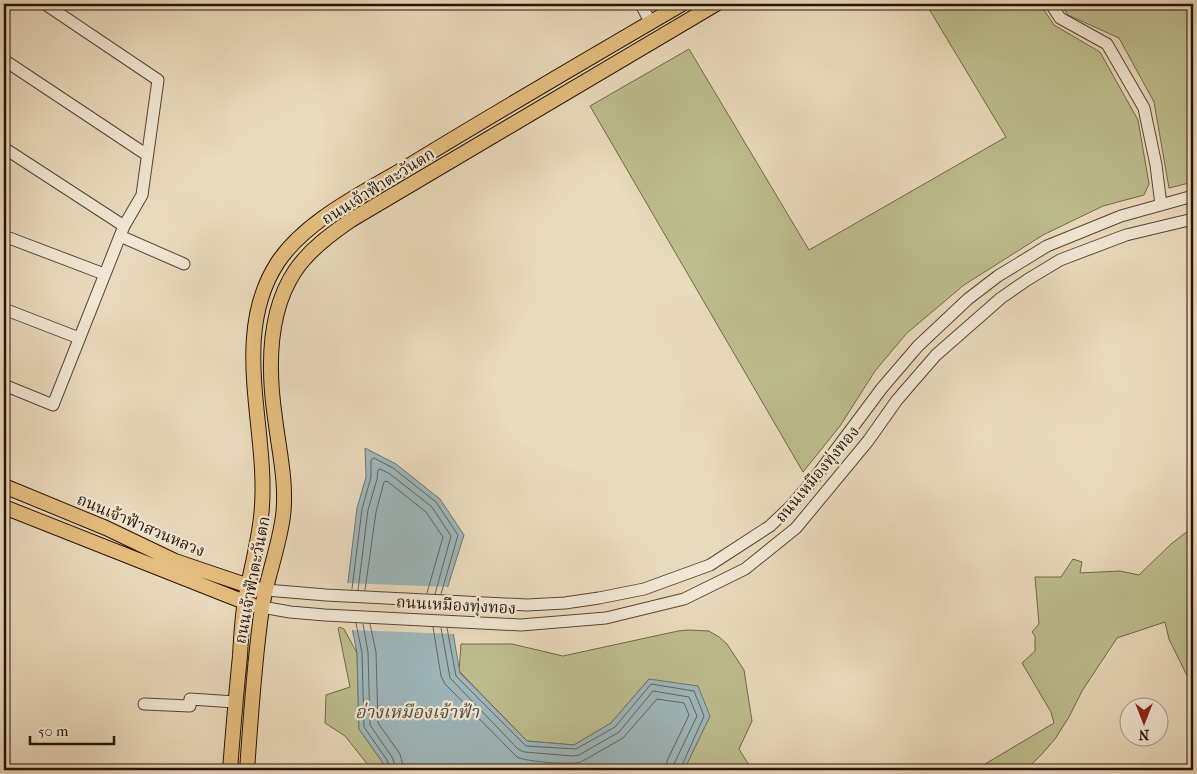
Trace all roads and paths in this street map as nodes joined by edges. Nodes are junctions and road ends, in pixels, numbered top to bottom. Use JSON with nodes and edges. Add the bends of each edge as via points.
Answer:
{"nodes":[{"id":1,"x":45,"y":4,"type":"edge"},
{"id":2,"x":641,"y":4,"type":"edge"},
{"id":3,"x":682,"y":4,"type":"edge"},
{"id":4,"x":716,"y":4,"type":"edge"},
{"id":5,"x":1050,"y":4,"type":"edge"},
{"id":6,"x":665,"y":8,"type":"edge"},
{"id":7,"x":650,"y":22,"type":"junction"},
{"id":8,"x":4,"y":60,"type":"edge"},
{"id":9,"x":4,"y":148,"type":"edge"},
{"id":10,"x":147,"y":155,"type":"junction"},
{"id":11,"x":1193,"y":196,"type":"edge"},
{"id":12,"x":1161,"y":205,"type":"junction"},
{"id":13,"x":1193,"y":219,"type":"edge"},
{"id":14,"x":122,"y":231,"type":"junction"},
{"id":15,"x":4,"y":236,"type":"edge"},
{"id":16,"x":184,"y":264,"type":"dead end"},
{"id":17,"x":104,"y":274,"type":"junction"},
{"id":18,"x":4,"y":309,"type":"edge"},
{"id":19,"x":79,"y":338,"type":"junction"},
{"id":20,"x":4,"y":385,"type":"edge"},
{"id":21,"x":871,"y":402,"type":"junction"},
{"id":22,"x":888,"y":414,"type":"junction"},
{"id":23,"x":4,"y":486,"type":"edge"},
{"id":24,"x":4,"y":507,"type":"edge"},
{"id":25,"x":248,"y":586,"type":"junction"},
{"id":26,"x":266,"y":590,"type":"junction"},
{"id":27,"x":245,"y":603,"type":"junction"},
{"id":28,"x":262,"y":607,"type":"junction"},
{"id":29,"x":235,"y":702,"type":"junction"},
{"id":30,"x":144,"y":704,"type":"dead end"},
{"id":31,"x":230,"y":770,"type":"edge"},
{"id":32,"x":247,"y":770,"type":"edge"}],
"edges":[{"from":1,"to":10,"type":"street","via":[[158,80]]},
{"from":2,"to":7,"type":"street"},
{"from":3,"to":6,"type":"main road","name":"ถนนเจ้าฟ้าตะวันตก"},
{"from":4,"to":26,"type":"main road","name":"ถนนเจ้าฟ้าตะวันตก","via":[[351,220],[318,246],[296,271],[279,305],[273,333],[272,388],[284,490],[283,515]]},
{"from":5,"to":12,"type":"street","via":[[1060,18],[1107,44],[1144,108]]},
{"from":6,"to":7,"type":"main road","name":"ถนนเจ้าฟ้าตะวันตก"},
{"from":7,"to":25,"type":"main road","name":"ถนนเจ้าฟ้าตะวันตก","via":[[322,220],[284,255],[268,281],[255,327],[254,374],[263,482],[261,518]]},
{"from":8,"to":10,"type":"street"},
{"from":9,"to":14,"type":"street"},
{"from":10,"to":14,"type":"street","via":[[142,195]]},
{"from":11,"to":12,"type":"street","name":"ถนนเหมืองทุ่งทอง"},
{"from":12,"to":21,"type":"street","name":"ถนนเหมืองทุ่งทอง","via":[[1121,216],[1047,246],[998,276],[918,346]]},
{"from":13,"to":22,"type":"street","name":"ถนนเหมืองทุ่งทอง","via":[[1126,235],[1060,260],[1027,280],[1001,298],[936,355]]},
{"from":14,"to":16,"type":"street"},
{"from":14,"to":17,"type":"street"},
{"from":15,"to":17,"type":"street"},
{"from":17,"to":19,"type":"street"},
{"from":18,"to":19,"type":"street"},
{"from":19,"to":20,"type":"street","via":[[54,405]]},
{"from":21,"to":22,"type":"street"},
{"from":21,"to":26,"type":"street","name":"ถนนเหมืองทุ่งทอง","via":[[814,479],[770,526],[710,565],[644,589],[565,603],[527,605]]},
{"from":22,"to":28,"type":"street","name":"ถนนเหมืองทุ่งทอง","via":[[796,528],[745,569],[684,600],[606,618],[520,625],[325,615]]},
{"from":23,"to":25,"type":"main road","name":"ถนนเจ้าฟ้าสวนหลวง","via":[[106,528],[175,561]]},
{"from":24,"to":27,"type":"main road","name":"ถนนเจ้าฟ้าสวนหลวง"},
{"from":25,"to":26,"type":"main road","name":"ถนนเจ้าฟ้าสวนหลวง"},
{"from":25,"to":27,"type":"main road","name":"ถนนเจ้าฟ้าตะวันตก"},
{"from":26,"to":28,"type":"main road","name":"ถนนเจ้าฟ้าตะวันตก"},
{"from":27,"to":28,"type":"main road","name":"ถนนเจ้าฟ้าสวนหลวง"},
{"from":27,"to":29,"type":"main road","name":"ถนนเจ้าฟ้าตะวันตก"},
{"from":28,"to":32,"type":"main road","name":"ถนนเจ้าฟ้าตะวันตก"},
{"from":29,"to":30,"type":"street","via":[[190,699],[190,706]]},
{"from":29,"to":31,"type":"main road","name":"ถนนเจ้าฟ้าตะวันตก"}]}
